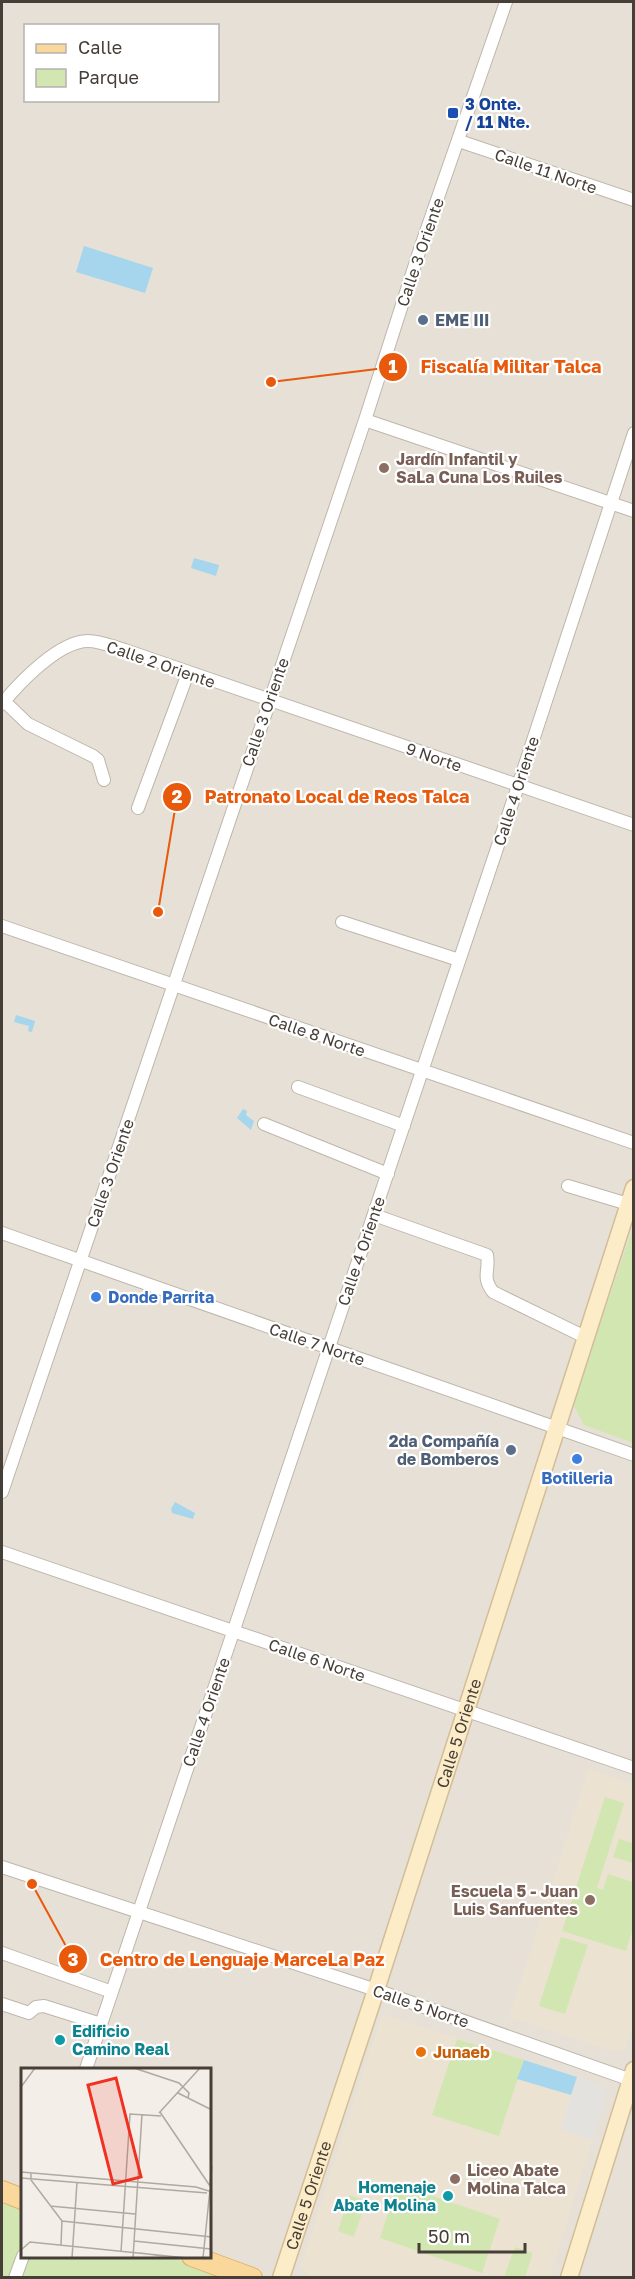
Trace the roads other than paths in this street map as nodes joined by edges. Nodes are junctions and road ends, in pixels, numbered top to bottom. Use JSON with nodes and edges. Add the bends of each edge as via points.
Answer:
{"nodes":[{"id":1,"x":506,"y":2,"type":"edge"},
{"id":2,"x":459,"y":141,"type":"junction"},
{"id":3,"x":633,"y":200,"type":"edge"},
{"id":4,"x":364,"y":420,"type":"junction"},
{"id":5,"x":633,"y":433,"type":"edge"},
{"id":6,"x":611,"y":503,"type":"junction"},
{"id":7,"x":633,"y":511,"type":"edge"},
{"id":8,"x":188,"y":673,"type":"junction"},
{"id":9,"x":269,"y":700,"type":"junction"},
{"id":10,"x":3,"y":703,"type":"edge"},
{"id":11,"x":104,"y":780,"type":"dead end"},
{"id":12,"x":518,"y":786,"type":"junction"},
{"id":13,"x":138,"y":808,"type":"dead end"},
{"id":14,"x":633,"y":825,"type":"edge"},
{"id":15,"x":342,"y":922,"type":"dead end"},
{"id":16,"x":2,"y":926,"type":"edge"},
{"id":17,"x":459,"y":960,"type":"junction"},
{"id":18,"x":173,"y":985,"type":"junction"},
{"id":19,"x":422,"y":1071,"type":"junction"},
{"id":20,"x":298,"y":1087,"type":"dead end"},
{"id":21,"x":264,"y":1124,"type":"dead end"},
{"id":22,"x":404,"y":1126,"type":"junction"},
{"id":23,"x":633,"y":1143,"type":"edge"},
{"id":24,"x":387,"y":1174,"type":"junction"},
{"id":25,"x":568,"y":1186,"type":"dead end"},
{"id":26,"x":631,"y":1196,"type":"edge"},
{"id":27,"x":374,"y":1215,"type":"junction"},
{"id":28,"x":2,"y":1233,"type":"edge"},
{"id":29,"x":80,"y":1262,"type":"junction"},
{"id":30,"x":585,"y":1337,"type":"junction"},
{"id":31,"x":329,"y":1348,"type":"junction"},
{"id":32,"x":556,"y":1427,"type":"junction"},
{"id":33,"x":633,"y":1455,"type":"edge"},
{"id":34,"x":2,"y":1492,"type":"edge"},
{"id":35,"x":2,"y":1552,"type":"edge"},
{"id":36,"x":234,"y":1631,"type":"junction"},
{"id":37,"x":464,"y":1710,"type":"junction"},
{"id":38,"x":633,"y":1768,"type":"edge"},
{"id":39,"x":2,"y":1867,"type":"edge"},
{"id":40,"x":138,"y":1913,"type":"junction"},
{"id":41,"x":2,"y":1953,"type":"edge"},
{"id":42,"x":376,"y":1990,"type":"junction"},
{"id":43,"x":112,"y":1992,"type":"junction"},
{"id":44,"x":2,"y":2004,"type":"edge"},
{"id":45,"x":101,"y":2024,"type":"junction"},
{"id":46,"x":86,"y":2068,"type":"edge"},
{"id":47,"x":632,"y":2077,"type":"edge"},
{"id":48,"x":2,"y":2191,"type":"edge"},
{"id":49,"x":21,"y":2199,"type":"edge"},
{"id":50,"x":22,"y":2258,"type":"edge"},
{"id":51,"x":198,"y":2258,"type":"edge"},
{"id":52,"x":15,"y":2277,"type":"edge"},
{"id":53,"x":252,"y":2277,"type":"edge"},
{"id":54,"x":280,"y":2277,"type":"edge"},
{"id":55,"x":569,"y":2277,"type":"edge"}],
"edges":[{"from":1,"to":2,"type":"street","name":"Calle 3 Oriente"},
{"from":2,"to":3,"type":"street","name":"Calle 11 Norte"},
{"from":2,"to":4,"type":"street","name":"Calle 3 Oriente"},
{"from":4,"to":6,"type":"street"},
{"from":4,"to":9,"type":"street","name":"Calle 3 Oriente"},
{"from":5,"to":6,"type":"street","name":"Calle 4 Oriente"},
{"from":6,"to":7,"type":"street"},
{"from":6,"to":12,"type":"street","name":"Calle 4 Oriente"},
{"from":8,"to":9,"type":"street","name":"Calle 2 Oriente"},
{"from":8,"to":10,"type":"street","name":"Calle 2 Oriente","via":[[109,645],[81,641],[64,647]]},
{"from":8,"to":13,"type":"street"},
{"from":9,"to":12,"type":"street","name":"9 Norte"},
{"from":9,"to":18,"type":"street","name":"Calle 3 Oriente"},
{"from":10,"to":11,"type":"street","via":[[28,724],[93,756]]},
{"from":12,"to":14,"type":"street","name":"9 Norte"},
{"from":12,"to":17,"type":"street","name":"Calle 4 Oriente"},
{"from":15,"to":17,"type":"street"},
{"from":16,"to":18,"type":"street","name":"Calle 8 Norte"},
{"from":17,"to":19,"type":"street","name":"Calle 4 Oriente"},
{"from":18,"to":19,"type":"street","name":"Calle 8 Norte"},
{"from":18,"to":29,"type":"street","name":"Calle 3 Oriente"},
{"from":19,"to":22,"type":"street","name":"Calle 4 Oriente"},
{"from":19,"to":23,"type":"street","name":"Calle 8 Norte"},
{"from":20,"to":22,"type":"street"},
{"from":21,"to":24,"type":"street"},
{"from":22,"to":24,"type":"street","name":"Calle 4 Oriente"},
{"from":24,"to":27,"type":"street","name":"Calle 4 Oriente"},
{"from":25,"to":26,"type":"street"},
{"from":26,"to":30,"type":"main road","name":"Calle 5 Oriente"},
{"from":27,"to":30,"type":"street","via":[[487,1255],[486,1280],[493,1292]]},
{"from":27,"to":31,"type":"street","name":"Calle 4 Oriente"},
{"from":28,"to":29,"type":"street","name":"Calle 7 Norte"},
{"from":29,"to":31,"type":"street","name":"Calle 7 Norte"},
{"from":29,"to":34,"type":"street","name":"Calle 3 Oriente"},
{"from":30,"to":32,"type":"main road","name":"Calle 5 Oriente"},
{"from":31,"to":32,"type":"street","name":"Calle 7 Norte"},
{"from":31,"to":36,"type":"street","name":"Calle 4 Oriente"},
{"from":32,"to":33,"type":"street","name":"Calle 7 Norte"},
{"from":32,"to":37,"type":"main road","name":"Calle 5 Oriente"},
{"from":35,"to":36,"type":"street","name":"Calle 6 Norte"},
{"from":36,"to":37,"type":"street","name":"Calle 6 Norte"},
{"from":36,"to":40,"type":"street","name":"Calle 4 Oriente"},
{"from":37,"to":38,"type":"street","name":"Calle 6 Norte"},
{"from":37,"to":42,"type":"main road","name":"Calle 5 Oriente"},
{"from":39,"to":40,"type":"street","name":"Calle 5 Norte"},
{"from":40,"to":42,"type":"street","name":"Calle 5 Norte"},
{"from":40,"to":43,"type":"street","name":"Calle 4 Oriente"},
{"from":41,"to":43,"type":"street"},
{"from":42,"to":47,"type":"street","name":"Calle 5 Norte"},
{"from":42,"to":54,"type":"main road","name":"Calle 5 Oriente"},
{"from":43,"to":45,"type":"street","name":"Calle 4 Oriente"},
{"from":44,"to":45,"type":"street","via":[[29,2013],[38,2006],[49,2007]]},
{"from":45,"to":46,"type":"street","name":"Calle 4 Oriente"},
{"from":47,"to":55,"type":"main road"},
{"from":48,"to":49,"type":"main road"},
{"from":50,"to":52,"type":"street"},
{"from":51,"to":53,"type":"main road"}]}
